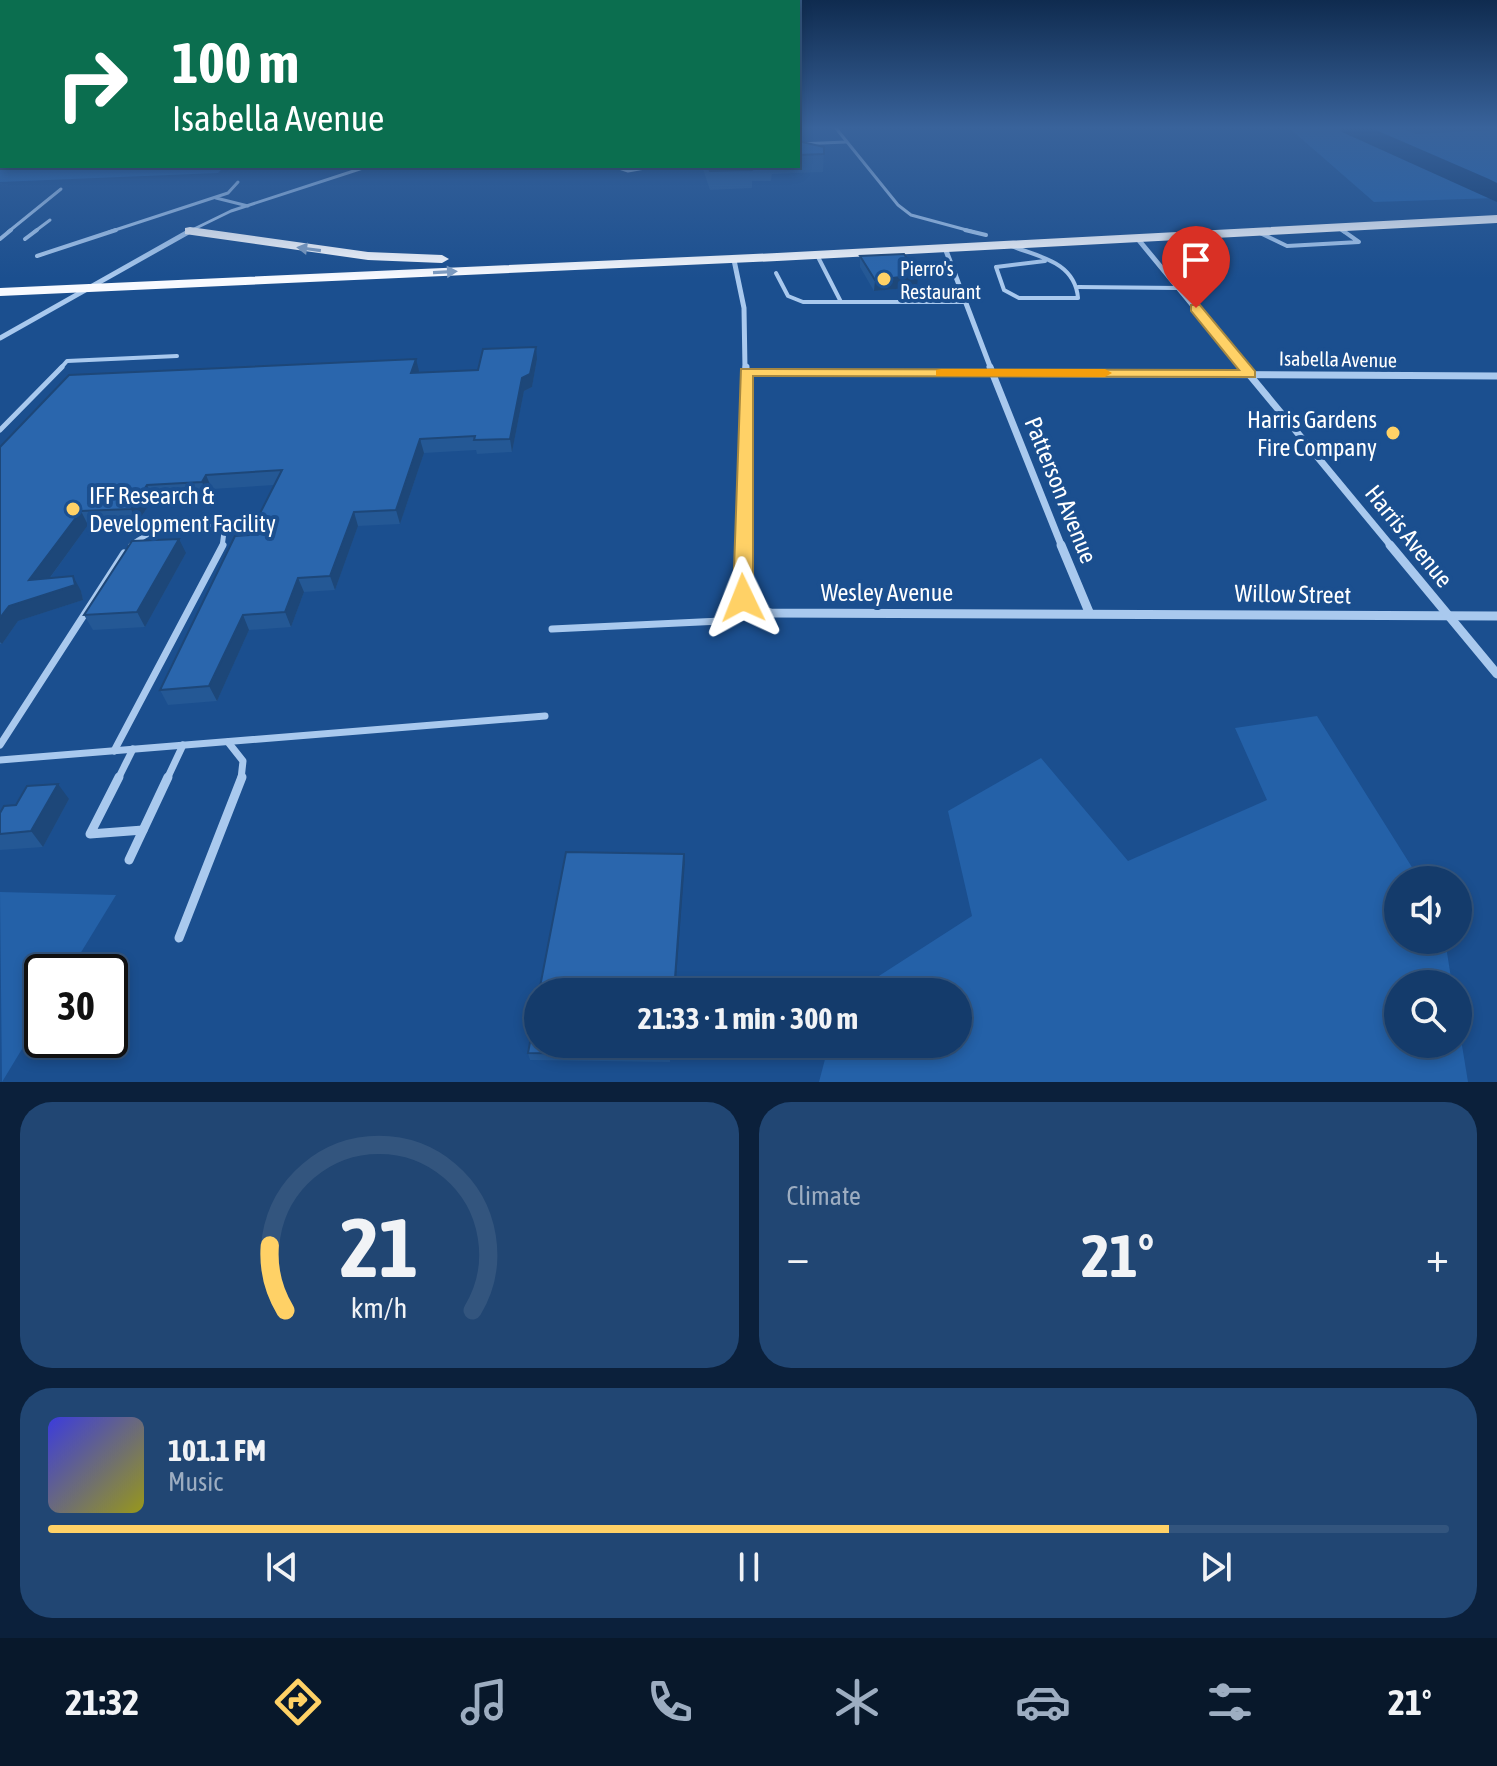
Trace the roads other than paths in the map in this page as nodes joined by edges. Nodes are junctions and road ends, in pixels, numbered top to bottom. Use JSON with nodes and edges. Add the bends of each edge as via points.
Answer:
{"nodes":[{"id":1,"x":334,"y":177,"type":"edge"},
{"id":2,"x":876,"y":177,"type":"edge"},
{"id":3,"x":238,"y":182,"type":"dead end"},
{"id":4,"x":61,"y":189,"type":"dead end"},
{"id":5,"x":212,"y":198,"type":"junction"},
{"id":6,"x":248,"y":206,"type":"junction"},
{"id":7,"x":1497,"y":208,"type":"edge"},
{"id":8,"x":1497,"y":219,"type":"edge"},
{"id":9,"x":50,"y":220,"type":"dead end"},
{"id":10,"x":1337,"y":227,"type":"junction"},
{"id":11,"x":190,"y":231,"type":"junction"},
{"id":12,"x":1257,"y":231,"type":"junction"},
{"id":13,"x":986,"y":235,"type":"junction"},
{"id":14,"x":1137,"y":238,"type":"junction"},
{"id":15,"x":0,"y":239,"type":"edge"},
{"id":16,"x":25,"y":239,"type":"dead end"},
{"id":17,"x":1007,"y":245,"type":"junction"},
{"id":18,"x":945,"y":248,"type":"junction"},
{"id":19,"x":817,"y":255,"type":"junction"},
{"id":20,"x":37,"y":256,"type":"dead end"},
{"id":21,"x":443,"y":259,"type":"junction"},
{"id":22,"x":734,"y":260,"type":"junction"},
{"id":23,"x":1045,"y":261,"type":"junction"},
{"id":24,"x":776,"y":273,"type":"dead end"},
{"id":25,"x":108,"y":276,"type":"junction"},
{"id":26,"x":0,"y":281,"type":"edge"},
{"id":27,"x":1078,"y":287,"type":"junction"},
{"id":28,"x":88,"y":288,"type":"junction"},
{"id":29,"x":1179,"y":288,"type":"junction"},
{"id":30,"x":0,"y":292,"type":"edge"},
{"id":31,"x":841,"y":302,"type":"junction"},
{"id":32,"x":965,"y":302,"type":"junction"},
{"id":33,"x":0,"y":338,"type":"edge"},
{"id":34,"x":177,"y":356,"type":"dead end"},
{"id":35,"x":746,"y":372,"type":"junction"},
{"id":36,"x":992,"y":373,"type":"junction"},
{"id":37,"x":1250,"y":374,"type":"junction"},
{"id":38,"x":1497,"y":376,"type":"edge"},
{"id":39,"x":0,"y":430,"type":"edge"},
{"id":40,"x":754,"y":609,"type":"junction"},
{"id":41,"x":1089,"y":612,"type":"junction"},
{"id":42,"x":1449,"y":616,"type":"junction"},
{"id":43,"x":1497,"y":616,"type":"edge"},
{"id":44,"x":552,"y":629,"type":"dead end"},
{"id":45,"x":1497,"y":674,"type":"edge"},
{"id":46,"x":545,"y":716,"type":"dead end"},
{"id":47,"x":228,"y":742,"type":"junction"},
{"id":48,"x":0,"y":745,"type":"edge"},
{"id":49,"x":183,"y":745,"type":"junction"},
{"id":50,"x":133,"y":749,"type":"junction"},
{"id":51,"x":114,"y":751,"type":"junction"},
{"id":52,"x":0,"y":760,"type":"edge"},
{"id":53,"x":143,"y":830,"type":"junction"},
{"id":54,"x":129,"y":860,"type":"dead end"},
{"id":55,"x":179,"y":938,"type":"dead end"}],
"edges":[{"from":1,"to":6,"type":"lane"},
{"from":2,"to":13,"type":"lane","via":[[911,215]]},
{"from":3,"to":5,"type":"lane","via":[[228,193]]},
{"from":4,"to":15,"type":"lane"},
{"from":5,"to":6,"type":"lane"},
{"from":5,"to":20,"type":"lane"},
{"from":6,"to":11,"type":"lane"},
{"from":7,"to":13,"type":"highway"},
{"from":8,"to":10,"type":"highway"},
{"from":9,"to":16,"type":"lane"},
{"from":10,"to":12,"type":"highway"},
{"from":10,"to":12,"type":"lane","via":[[1359,242],[1287,246]]},
{"from":21,"to":11,"type":"highway","one_way":true,"via":[[368,256]]},
{"from":11,"to":25,"type":"street"},
{"from":12,"to":14,"type":"highway"},
{"from":13,"to":21,"type":"highway"},
{"from":14,"to":17,"type":"highway"},
{"from":14,"to":29,"type":"street","name":"Harris Avenue"},
{"from":17,"to":18,"type":"highway"},
{"from":17,"to":23,"type":"lane"},
{"from":18,"to":19,"type":"highway"},
{"from":18,"to":32,"type":"street","name":"Patterson Avenue"},
{"from":19,"to":22,"type":"highway"},
{"from":19,"to":31,"type":"lane"},
{"from":21,"to":25,"type":"highway"},
{"from":28,"to":22,"type":"highway","one_way":true},
{"from":22,"to":35,"type":"street","via":[[744,308]]},
{"from":23,"to":27,"type":"lane","via":[[1063,265]]},
{"from":23,"to":27,"type":"lane","via":[[996,267],[1004,290],[1019,298],[1072,299],[1078,298]]},
{"from":24,"to":31,"type":"lane","via":[[792,300]]},
{"from":25,"to":26,"type":"highway"},
{"from":25,"to":28,"type":"street"},
{"from":27,"to":29,"type":"lane"},
{"from":28,"to":30,"type":"highway"},
{"from":28,"to":33,"type":"street"},
{"from":29,"to":37,"type":"street","name":"Harris Avenue"},
{"from":31,"to":32,"type":"lane"},
{"from":32,"to":36,"type":"street","name":"Patterson Avenue"},
{"from":34,"to":39,"type":"lane","via":[[67,361]]},
{"from":35,"to":36,"type":"street","name":"Isabella Avenue"},
{"from":35,"to":40,"type":"street","via":[[741,589]]},
{"from":36,"to":37,"type":"street","name":"Isabella Avenue"},
{"from":36,"to":41,"type":"street","name":"Patterson Avenue"},
{"from":37,"to":38,"type":"street","name":"Isabella Avenue"},
{"from":37,"to":42,"type":"street","name":"Harris Avenue"},
{"from":40,"to":41,"type":"street","name":"Wesley Avenue"},
{"from":40,"to":44,"type":"lane","via":[[721,621]]},
{"from":41,"to":42,"type":"street","name":"Willow Street"},
{"from":42,"to":43,"type":"street","name":"Willow Street"},
{"from":42,"to":45,"type":"street","name":"Harris Avenue"},
{"from":46,"to":47,"type":"lane"},
{"from":47,"to":49,"type":"lane"},
{"from":47,"to":55,"type":"lane","via":[[243,761],[242,778]]},
{"from":48,"to":51,"type":"lane","via":[[128,547],[174,524],[191,520],[214,526],[224,532],[225,541]]},
{"from":49,"to":50,"type":"lane"},
{"from":49,"to":53,"type":"lane"},
{"from":50,"to":51,"type":"lane"},
{"from":50,"to":53,"type":"lane","via":[[90,834]]},
{"from":51,"to":52,"type":"lane"},
{"from":53,"to":54,"type":"lane"}]}
